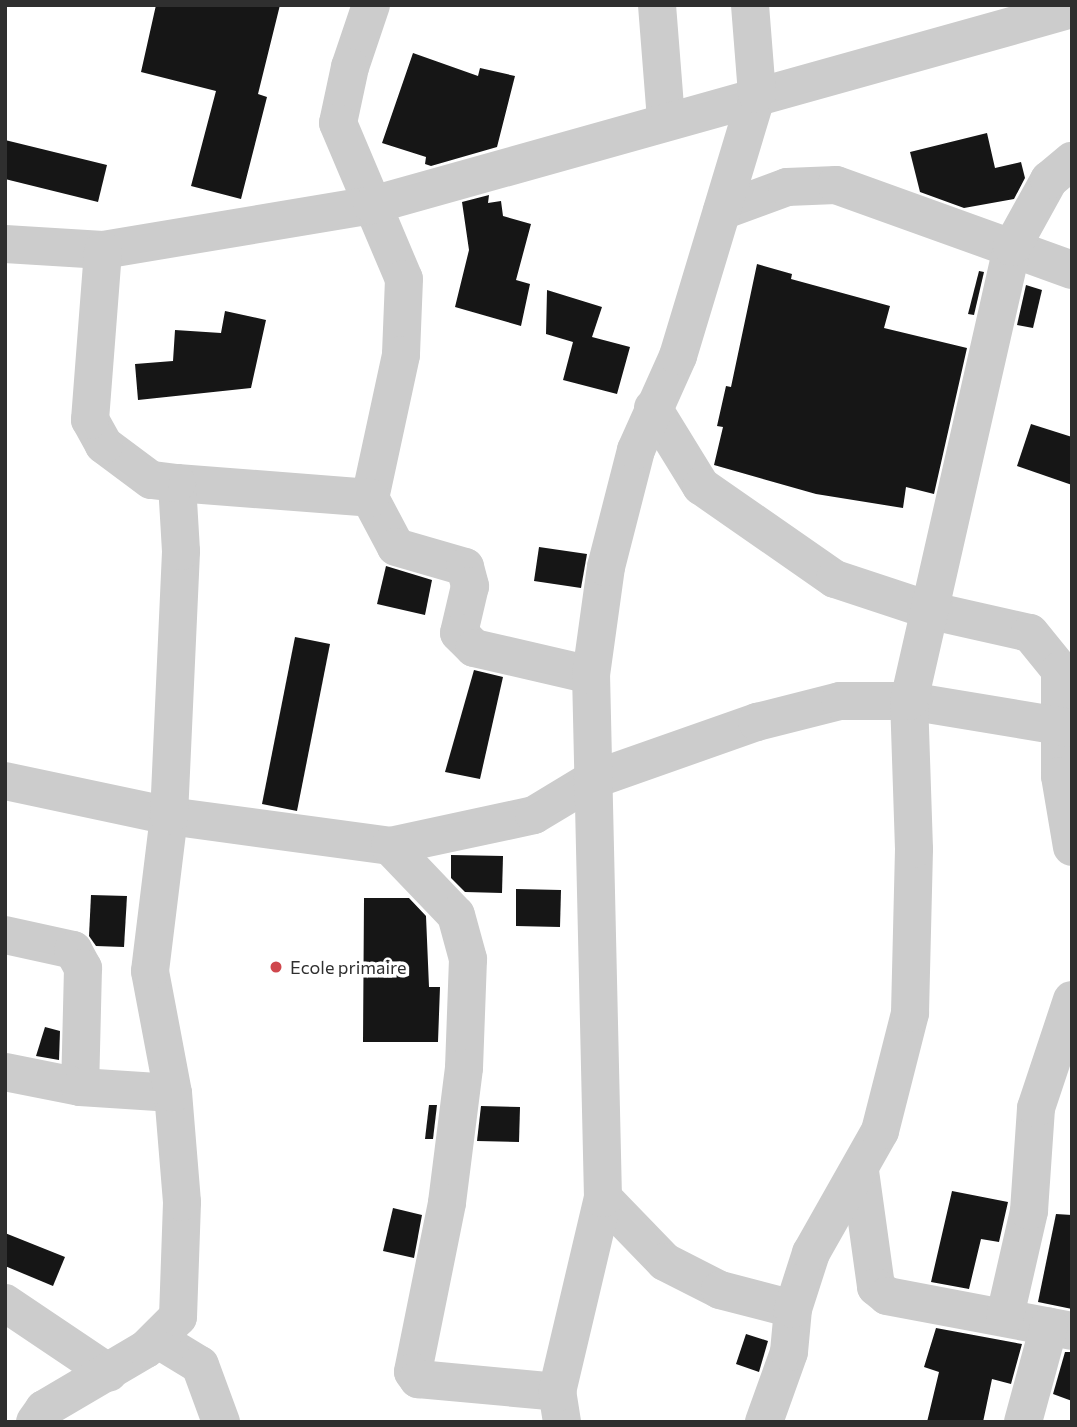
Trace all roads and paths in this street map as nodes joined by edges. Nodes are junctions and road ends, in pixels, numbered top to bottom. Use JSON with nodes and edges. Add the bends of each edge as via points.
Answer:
{"nodes":[{"id":1,"x":370,"y":5,"type":"edge"},
{"id":2,"x":657,"y":5,"type":"edge"},
{"id":3,"x":750,"y":5,"type":"edge"},
{"id":4,"x":1072,"y":9,"type":"edge"},
{"id":5,"x":757,"y":94,"type":"junction"},
{"id":6,"x":666,"y":120,"type":"junction"},
{"id":7,"x":1072,"y":161,"type":"edge"},
{"id":8,"x":372,"y":205,"type":"junction"},
{"id":9,"x":722,"y":211,"type":"junction"},
{"id":10,"x":5,"y":244,"type":"edge"},
{"id":11,"x":1012,"y":247,"type":"junction"},
{"id":12,"x":103,"y":250,"type":"junction"},
{"id":13,"x":1072,"y":270,"type":"edge"},
{"id":14,"x":653,"y":408,"type":"junction"},
{"id":15,"x":177,"y":483,"type":"junction"},
{"id":16,"x":370,"y":498,"type":"junction"},
{"id":17,"x":932,"y":611,"type":"junction"},
{"id":18,"x":591,"y":675,"type":"junction"},
{"id":19,"x":909,"y":701,"type":"junction"},
{"id":20,"x":1067,"y":728,"type":"edge"},
{"id":21,"x":593,"y":780,"type":"junction"},
{"id":22,"x":5,"y":781,"type":"edge"},
{"id":23,"x":169,"y":816,"type":"junction"},
{"id":24,"x":1071,"y":839,"type":"edge"},
{"id":25,"x":390,"y":846,"type":"junction"},
{"id":26,"x":5,"y":935,"type":"edge"},
{"id":27,"x":1072,"y":1000,"type":"edge"},
{"id":28,"x":5,"y":1072,"type":"edge"},
{"id":29,"x":79,"y":1087,"type":"junction"},
{"id":30,"x":173,"y":1093,"type":"junction"},
{"id":31,"x":860,"y":1171,"type":"junction"},
{"id":32,"x":603,"y":1198,"type":"junction"},
{"id":33,"x":5,"y":1303,"type":"edge"},
{"id":34,"x":793,"y":1310,"type":"junction"},
{"id":35,"x":1005,"y":1316,"type":"junction"},
{"id":36,"x":1060,"y":1329,"type":"edge"},
{"id":37,"x":157,"y":1339,"type":"junction"},
{"id":38,"x":109,"y":1373,"type":"junction"},
{"id":39,"x":560,"y":1407,"type":"edge"},
{"id":40,"x":35,"y":1422,"type":"edge"},
{"id":41,"x":221,"y":1422,"type":"edge"},
{"id":42,"x":764,"y":1422,"type":"edge"},
{"id":43,"x":1023,"y":1422,"type":"edge"}],
"edges":[{"from":1,"to":8,"type":"street","via":[[338,124]]},
{"from":2,"to":6,"type":"street"},
{"from":3,"to":5,"type":"street"},
{"from":4,"to":5,"type":"street"},
{"from":5,"to":6,"type":"street"},
{"from":5,"to":9,"type":"street"},
{"from":6,"to":8,"type":"street"},
{"from":7,"to":11,"type":"street","via":[[1049,180]]},
{"from":8,"to":12,"type":"street"},
{"from":8,"to":16,"type":"street","via":[[404,279],[401,355]]},
{"from":9,"to":11,"type":"street","via":[[787,187],[836,185]]},
{"from":9,"to":14,"type":"street","via":[[678,356]]},
{"from":10,"to":12,"type":"street"},
{"from":11,"to":13,"type":"street"},
{"from":11,"to":17,"type":"street"},
{"from":12,"to":15,"type":"street","via":[[90,420],[104,445],[151,480]]},
{"from":14,"to":17,"type":"street","via":[[701,486],[835,579]]},
{"from":14,"to":18,"type":"street","via":[[636,450],[606,567]]},
{"from":15,"to":16,"type":"street"},
{"from":15,"to":23,"type":"street","via":[[181,551]]},
{"from":16,"to":18,"type":"street","via":[[396,547],[465,567],[470,586],[459,634],[474,648]]},
{"from":17,"to":19,"type":"street"},
{"from":17,"to":20,"type":"street","via":[[1030,633],[1060,670]]},
{"from":18,"to":21,"type":"street"},
{"from":19,"to":20,"type":"street"},
{"from":19,"to":21,"type":"street","via":[[828,704],[757,722]]},
{"from":19,"to":31,"type":"street","via":[[914,849],[911,1013],[880,1131]]},
{"from":20,"to":24,"type":"street","via":[[1060,776]]},
{"from":21,"to":25,"type":"street","via":[[534,815]]},
{"from":21,"to":32,"type":"street"},
{"from":22,"to":23,"type":"street"},
{"from":23,"to":25,"type":"street"},
{"from":23,"to":30,"type":"street","via":[[150,971]]},
{"from":25,"to":39,"type":"street","via":[[456,915],[468,959],[464,1068],[447,1203],[413,1372],[418,1379]]},
{"from":26,"to":29,"type":"street","via":[[73,950],[83,968]]},
{"from":27,"to":35,"type":"street","via":[[1036,1108],[1030,1211]]},
{"from":28,"to":29,"type":"street"},
{"from":29,"to":30,"type":"street"},
{"from":30,"to":37,"type":"street","via":[[181,1202],[178,1317]]},
{"from":31,"to":34,"type":"street","via":[[811,1253]]},
{"from":31,"to":35,"type":"street","via":[[876,1287],[887,1296]]},
{"from":32,"to":34,"type":"street","via":[[664,1262],[720,1290]]},
{"from":32,"to":39,"type":"street"},
{"from":33,"to":38,"type":"street"},
{"from":34,"to":42,"type":"street","via":[[789,1352]]},
{"from":35,"to":36,"type":"street"},
{"from":36,"to":43,"type":"street"},
{"from":37,"to":38,"type":"street"},
{"from":37,"to":41,"type":"street","via":[[200,1365]]},
{"from":38,"to":40,"type":"street","via":[[44,1409]]}]}
